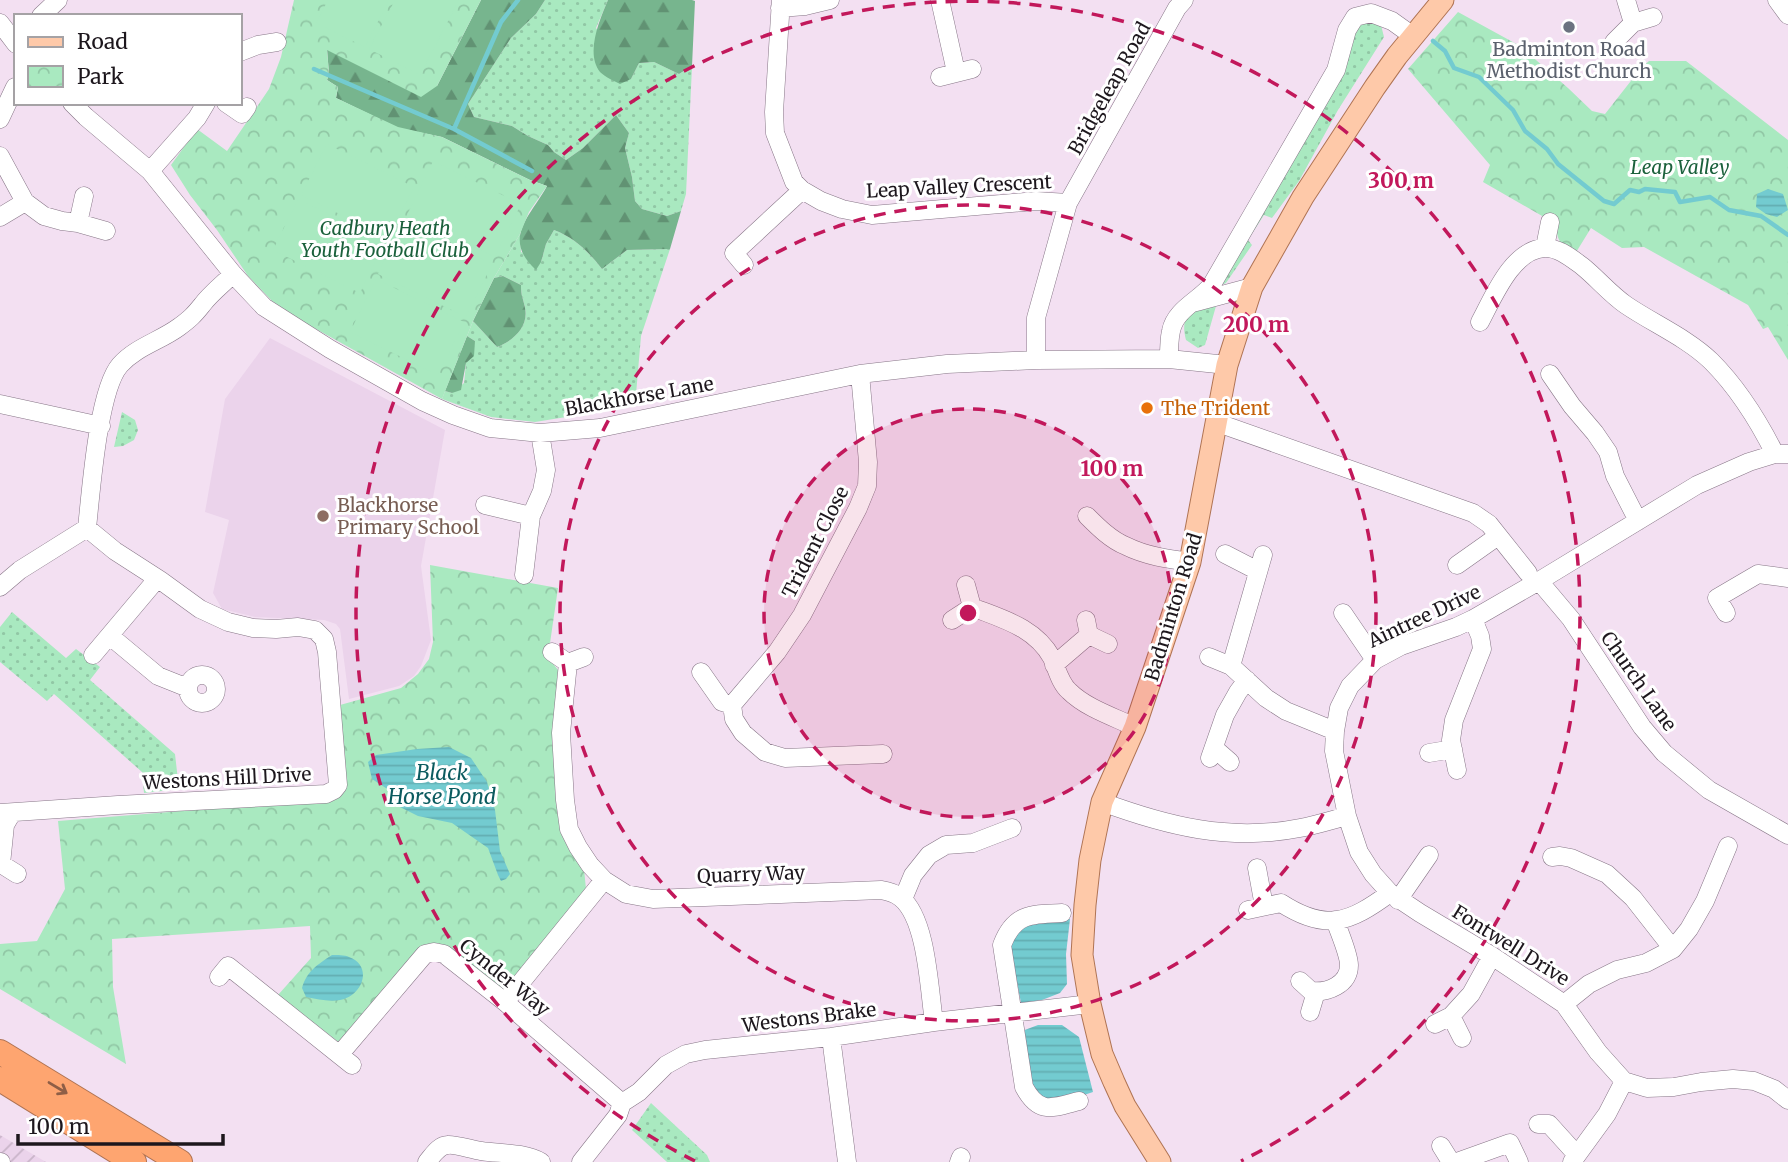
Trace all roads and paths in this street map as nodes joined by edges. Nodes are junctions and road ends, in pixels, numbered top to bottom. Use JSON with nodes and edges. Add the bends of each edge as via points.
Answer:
{"nodes":[{"id":1,"x":58,"y":0,"type":"edge"},
{"id":2,"x":830,"y":0,"type":"edge"},
{"id":3,"x":940,"y":0,"type":"edge"},
{"id":4,"x":1443,"y":0,"type":"edge"},
{"id":5,"x":1626,"y":0,"type":"edge"},
{"id":6,"x":1777,"y":0,"type":"edge"},
{"id":7,"x":1175,"y":3,"type":"edge"},
{"id":8,"x":781,"y":4,"type":"edge"},
{"id":9,"x":43,"y":14,"type":"edge"},
{"id":10,"x":1788,"y":15,"type":"edge"},
{"id":11,"x":1653,"y":17,"type":"dead end"},
{"id":12,"x":0,"y":23,"type":"edge"},
{"id":13,"x":1633,"y":23,"type":"junction"},
{"id":14,"x":1413,"y":36,"type":"junction"},
{"id":15,"x":14,"y":40,"type":"edge"},
{"id":16,"x":1614,"y":42,"type":"dead end"},
{"id":17,"x":277,"y":43,"type":"dead end"},
{"id":18,"x":242,"y":51,"type":"edge"},
{"id":19,"x":956,"y":73,"type":"dead end"},
{"id":20,"x":14,"y":89,"type":"edge"},
{"id":21,"x":74,"y":105,"type":"edge"},
{"id":22,"x":205,"y":105,"type":"edge"},
{"id":23,"x":229,"y":105,"type":"edge"},
{"id":24,"x":247,"y":107,"type":"dead end"},
{"id":25,"x":0,"y":119,"type":"edge"},
{"id":26,"x":0,"y":156,"type":"edge"},
{"id":27,"x":150,"y":171,"type":"junction"},
{"id":28,"x":802,"y":190,"type":"junction"},
{"id":29,"x":84,"y":196,"type":"dead end"},
{"id":30,"x":25,"y":202,"type":"junction"},
{"id":31,"x":1068,"y":203,"type":"junction"},
{"id":32,"x":0,"y":217,"type":"edge"},
{"id":33,"x":1550,"y":222,"type":"dead end"},
{"id":34,"x":78,"y":223,"type":"junction"},
{"id":35,"x":106,"y":231,"type":"dead end"},
{"id":36,"x":1545,"y":247,"type":"junction"},
{"id":37,"x":734,"y":254,"type":"dead end"},
{"id":38,"x":233,"y":274,"type":"junction"},
{"id":39,"x":1252,"y":287,"type":"junction"},
{"id":40,"x":1193,"y":303,"type":"junction"},
{"id":41,"x":1480,"y":322,"type":"dead end"},
{"id":42,"x":1169,"y":359,"type":"junction"},
{"id":43,"x":1036,"y":360,"type":"junction"},
{"id":44,"x":1227,"y":365,"type":"junction"},
{"id":45,"x":860,"y":374,"type":"junction"},
{"id":46,"x":1550,"y":374,"type":"dead end"},
{"id":47,"x":0,"y":404,"type":"edge"},
{"id":48,"x":1217,"y":422,"type":"junction"},
{"id":49,"x":101,"y":426,"type":"junction"},
{"id":50,"x":540,"y":433,"type":"junction"},
{"id":51,"x":1782,"y":454,"type":"edge"},
{"id":52,"x":485,"y":505,"type":"dead end"},
{"id":53,"x":531,"y":516,"type":"junction"},
{"id":54,"x":1638,"y":521,"type":"junction"},
{"id":55,"x":1089,"y":525,"type":"dead end"},
{"id":56,"x":87,"y":528,"type":"junction"},
{"id":57,"x":1499,"y":536,"type":"junction"},
{"id":58,"x":1225,"y":554,"type":"dead end"},
{"id":59,"x":1190,"y":562,"type":"junction"},
{"id":60,"x":1457,"y":565,"type":"dead end"},
{"id":61,"x":524,"y":575,"type":"dead end"},
{"id":62,"x":1534,"y":577,"type":"junction"},
{"id":63,"x":1788,"y":578,"type":"edge"},
{"id":64,"x":158,"y":579,"type":"junction"},
{"id":65,"x":965,"y":585,"type":"dead end"},
{"id":66,"x":0,"y":586,"type":"edge"},
{"id":67,"x":972,"y":607,"type":"junction"},
{"id":68,"x":1726,"y":612,"type":"dead end"},
{"id":69,"x":1351,"y":616,"type":"dead end"},
{"id":70,"x":1473,"y":619,"type":"junction"},
{"id":71,"x":952,"y":620,"type":"dead end"},
{"id":72,"x":110,"y":636,"type":"junction"},
{"id":73,"x":1108,"y":644,"type":"dead end"},
{"id":74,"x":552,"y":652,"type":"dead end"},
{"id":75,"x":93,"y":654,"type":"dead end"},
{"id":76,"x":1209,"y":657,"type":"dead end"},
{"id":77,"x":1375,"y":660,"type":"junction"},
{"id":78,"x":1054,"y":665,"type":"junction"},
{"id":79,"x":1231,"y":666,"type":"junction"},
{"id":80,"x":701,"y":672,"type":"dead end"},
{"id":81,"x":1247,"y":680,"type":"junction"},
{"id":82,"x":188,"y":688,"type":"dead end"},
{"id":83,"x":732,"y":705,"type":"junction"},
{"id":84,"x":1135,"y":727,"type":"junction"},
{"id":85,"x":1335,"y":731,"type":"junction"},
{"id":86,"x":1453,"y":749,"type":"junction"},
{"id":87,"x":1429,"y":753,"type":"dead end"},
{"id":88,"x":883,"y":754,"type":"dead end"},
{"id":89,"x":1230,"y":762,"type":"dead end"},
{"id":90,"x":1457,"y":770,"type":"dead end"},
{"id":91,"x":1102,"y":803,"type":"junction"},
{"id":92,"x":6,"y":813,"type":"edge"},
{"id":93,"x":1348,"y":816,"type":"junction"},
{"id":94,"x":1012,"y":828,"type":"dead end"},
{"id":95,"x":1788,"y":835,"type":"edge"},
{"id":96,"x":1728,"y":846,"type":"dead end"},
{"id":97,"x":1429,"y":855,"type":"dead end"},
{"id":98,"x":1552,"y":857,"type":"dead end"},
{"id":99,"x":6,"y":868,"type":"edge"},
{"id":100,"x":1257,"y":868,"type":"dead end"},
{"id":101,"x":604,"y":880,"type":"junction"},
{"id":102,"x":1394,"y":897,"type":"junction"},
{"id":103,"x":903,"y":898,"type":"junction"},
{"id":104,"x":1062,"y":913,"type":"dead end"},
{"id":105,"x":1335,"y":920,"type":"junction"},
{"id":106,"x":1673,"y":949,"type":"junction"},
{"id":107,"x":1492,"y":956,"type":"junction"},
{"id":108,"x":219,"y":977,"type":"dead end"},
{"id":109,"x":1300,"y":981,"type":"dead end"},
{"id":110,"x":1316,"y":992,"type":"junction"},
{"id":111,"x":505,"y":1002,"type":"junction"},
{"id":112,"x":1090,"y":1004,"type":"junction"},
{"id":113,"x":1564,"y":1004,"type":"junction"},
{"id":114,"x":1310,"y":1012,"type":"dead end"},
{"id":115,"x":1013,"y":1013,"type":"junction"},
{"id":116,"x":934,"y":1022,"type":"junction"},
{"id":117,"x":831,"y":1037,"type":"junction"},
{"id":118,"x":1462,"y":1038,"type":"dead end"},
{"id":119,"x":0,"y":1052,"type":"edge"},
{"id":120,"x":0,"y":1080,"type":"edge"},
{"id":121,"x":1624,"y":1082,"type":"junction"},
{"id":122,"x":1788,"y":1100,"type":"edge"},
{"id":123,"x":1079,"y":1101,"type":"dead end"},
{"id":124,"x":622,"y":1103,"type":"junction"},
{"id":125,"x":1538,"y":1124,"type":"dead end"},
{"id":126,"x":1441,"y":1146,"type":"dead end"},
{"id":127,"x":1574,"y":1158,"type":"edge"},
{"id":128,"x":134,"y":1162,"type":"edge"},
{"id":129,"x":180,"y":1162,"type":"edge"},
{"id":130,"x":427,"y":1162,"type":"edge"},
{"id":131,"x":541,"y":1162,"type":"edge"},
{"id":132,"x":581,"y":1162,"type":"edge"},
{"id":133,"x":846,"y":1162,"type":"edge"},
{"id":134,"x":1160,"y":1162,"type":"edge"},
{"id":135,"x":1451,"y":1162,"type":"edge"},
{"id":136,"x":1457,"y":1162,"type":"edge"},
{"id":137,"x":1519,"y":1162,"type":"edge"}],
"edges":[{"from":1,"to":9,"type":"street"},
{"from":2,"to":8,"type":"street","via":[[805,6]]},
{"from":3,"to":19,"type":"street"},
{"from":4,"to":14,"type":"main road","name":"Badminton Road"},
{"from":5,"to":13,"type":"street"},
{"from":6,"to":10,"type":"street"},
{"from":7,"to":31,"type":"street","name":"Bridgeleap Road"},
{"from":8,"to":28,"type":"street","via":[[775,132]]},
{"from":11,"to":13,"type":"street"},
{"from":12,"to":15,"type":"street"},
{"from":13,"to":16,"type":"street"},
{"from":14,"to":39,"type":"main road","name":"Badminton Road","via":[[1303,197]]},
{"from":14,"to":40,"type":"street","via":[[1371,13],[1354,18],[1336,70],[1211,286]]},
{"from":17,"to":18,"type":"street"},
{"from":20,"to":25,"type":"street"},
{"from":21,"to":27,"type":"street","name":"Blackhorse Lane"},
{"from":22,"to":27,"type":"street"},
{"from":23,"to":24,"type":"street","via":[[242,114]]},
{"from":26,"to":30,"type":"street"},
{"from":27,"to":38,"type":"street","name":"Blackhorse Lane"},
{"from":28,"to":31,"type":"street","name":"Leap Valley Crescent","via":[[842,209],[872,215],[1036,201]]},
{"from":28,"to":37,"type":"street"},
{"from":29,"to":34,"type":"street"},
{"from":30,"to":32,"type":"street"},
{"from":30,"to":34,"type":"street","via":[[44,216]]},
{"from":31,"to":43,"type":"street","name":"Bridgeleap Road","via":[[1036,318]]},
{"from":33,"to":36,"type":"street"},
{"from":34,"to":35,"type":"street"},
{"from":36,"to":41,"type":"street","via":[[1515,264],[1501,281],[1495,309]]},
{"from":36,"to":51,"type":"street","via":[[1566,254],[1624,304],[1710,360]]},
{"from":38,"to":49,"type":"street","via":[[196,314],[118,367]]},
{"from":38,"to":50,"type":"street","name":"Blackhorse Lane","via":[[264,307],[422,401],[490,428]]},
{"from":39,"to":40,"type":"street"},
{"from":39,"to":44,"type":"main road","name":"Badminton Road"},
{"from":40,"to":42,"type":"street","via":[[1175,318]]},
{"from":42,"to":43,"type":"street","name":"Blackhorse Lane"},
{"from":42,"to":44,"type":"street","name":"Blackhorse Lane"},
{"from":43,"to":45,"type":"street","name":"Blackhorse Lane"},
{"from":44,"to":48,"type":"main road","name":"Badminton Road"},
{"from":45,"to":50,"type":"street","name":"Blackhorse Lane","via":[[600,428]]},
{"from":45,"to":83,"type":"street","name":"Trident Close","via":[[867,486],[802,615]]},
{"from":46,"to":54,"type":"street","via":[[1608,452]]},
{"from":47,"to":49,"type":"street"},
{"from":48,"to":57,"type":"street","name":"Church Lane","via":[[1473,513]]},
{"from":48,"to":59,"type":"main road","name":"Badminton Road"},
{"from":49,"to":56,"type":"street"},
{"from":50,"to":53,"type":"street","via":[[546,470]]},
{"from":51,"to":54,"type":"street","name":"Aintree Drive","via":[[1749,462],[1697,485]]},
{"from":52,"to":53,"type":"street"},
{"from":53,"to":61,"type":"street"},
{"from":54,"to":62,"type":"street","name":"Aintree Drive"},
{"from":55,"to":59,"type":"street","via":[[1125,546]]},
{"from":56,"to":64,"type":"street","name":"Westons Hill Drive"},
{"from":56,"to":66,"type":"street"},
{"from":57,"to":60,"type":"street"},
{"from":57,"to":62,"type":"street","name":"Church Lane"},
{"from":58,"to":79,"type":"street","via":[[1261,563]]},
{"from":59,"to":84,"type":"main road","name":"Badminton Road"},
{"from":62,"to":70,"type":"street","name":"Aintree Drive"},
{"from":62,"to":95,"type":"street","name":"Church Lane","via":[[1571,619],[1664,753],[1709,790]]},
{"from":63,"to":68,"type":"street","via":[[1758,574],[1743,582],[1717,598]]},
{"from":64,"to":72,"type":"street"},
{"from":64,"to":92,"type":"street","name":"Westons Hill Drive","via":[[200,609],[228,622],[253,628],[315,630],[324,639],[338,785],[326,794]]},
{"from":65,"to":67,"type":"street"},
{"from":67,"to":71,"type":"street"},
{"from":67,"to":78,"type":"street","via":[[1027,630],[1039,639]]},
{"from":69,"to":77,"type":"street"},
{"from":70,"to":77,"type":"street","name":"Aintree Drive"},
{"from":70,"to":86,"type":"street","via":[[1482,649],[1454,720]]},
{"from":72,"to":75,"type":"street"},
{"from":72,"to":82,"type":"street","via":[[158,676]]},
{"from":73,"to":78,"type":"street","via":[[1087,627]]},
{"from":74,"to":101,"type":"street","name":"Quarry Way","via":[[576,660],[561,733],[569,829]]},
{"from":76,"to":79,"type":"street"},
{"from":77,"to":85,"type":"street","name":"Aintree Drive","via":[[1350,686]]},
{"from":78,"to":84,"type":"street","via":[[1066,689],[1081,702]]},
{"from":79,"to":81,"type":"street"},
{"from":80,"to":83,"type":"street","via":[[722,702]]},
{"from":81,"to":85,"type":"street","via":[[1286,711]]},
{"from":81,"to":89,"type":"street","via":[[1225,715],[1212,753]]},
{"from":83,"to":88,"type":"street","via":[[743,733],[765,752],[785,758]]},
{"from":84,"to":91,"type":"main road","name":"Badminton Road"},
{"from":85,"to":93,"type":"street","name":"Aintree Drive","via":[[1334,751]]},
{"from":86,"to":87,"type":"street"},
{"from":86,"to":90,"type":"street"},
{"from":91,"to":93,"type":"street","via":[[1191,829],[1241,834],[1299,829]]},
{"from":91,"to":112,"type":"main road","name":"Badminton Road","via":[[1090,860],[1082,955]]},
{"from":92,"to":99,"type":"street","name":"Westons Hill Drive"},
{"from":93,"to":102,"type":"street","name":"Fontwell Drive","via":[[1359,852]]},
{"from":94,"to":103,"type":"street","via":[[973,843],[946,845],[929,855],[913,874]]},
{"from":96,"to":106,"type":"street","via":[[1705,901]]},
{"from":97,"to":102,"type":"street"},
{"from":98,"to":106,"type":"street","via":[[1610,867]]},
{"from":100,"to":105,"type":"street","via":[[1256,908],[1281,903],[1314,920]]},
{"from":101,"to":103,"type":"street","name":"Quarry Way","via":[[626,894],[653,899],[877,890]]},
{"from":101,"to":111,"type":"street"},
{"from":102,"to":105,"type":"street","via":[[1349,919]]},
{"from":102,"to":107,"type":"street","name":"Fontwell Drive"},
{"from":103,"to":116,"type":"street","via":[[921,933]]},
{"from":104,"to":115,"type":"street","via":[[1031,914],[1007,930],[1002,945]]},
{"from":105,"to":110,"type":"street","via":[[1349,965],[1336,987]]},
{"from":106,"to":113,"type":"street","via":[[1589,984]]},
{"from":107,"to":113,"type":"street","name":"Fontwell Drive"},
{"from":107,"to":118,"type":"street","via":[[1471,994],[1443,1020]]},
{"from":108,"to":111,"type":"street","name":"Cynder Way","via":[[228,966],[346,1059],[425,954],[444,954]]},
{"from":109,"to":110,"type":"street"},
{"from":110,"to":114,"type":"street"},
{"from":111,"to":124,"type":"street","name":"Cynder Way"},
{"from":112,"to":115,"type":"street","name":"Westons Brake"},
{"from":112,"to":134,"type":"main road","name":"Badminton Road","via":[[1114,1082]]},
{"from":113,"to":121,"type":"street","name":"Fontwell Drive"},
{"from":115,"to":116,"type":"street","name":"Westons Brake"},
{"from":115,"to":123,"type":"street","via":[[1024,1087],[1031,1101],[1054,1108]]},
{"from":116,"to":117,"type":"street","name":"Westons Brake"},
{"from":117,"to":124,"type":"street","name":"Westons Brake","via":[[686,1054]]},
{"from":117,"to":133,"type":"street"},
{"from":119,"to":129,"type":"highway","one_way":true},
{"from":120,"to":128,"type":"highway"},
{"from":121,"to":122,"type":"street","via":[[1661,1088],[1733,1079],[1754,1081]]},
{"from":121,"to":127,"type":"street"},
{"from":124,"to":132,"type":"street","name":"Westons Brake","via":[[618,1115]]},
{"from":125,"to":127,"type":"street","via":[[1549,1124]]},
{"from":126,"to":135,"type":"street"},
{"from":130,"to":131,"type":"street","via":[[438,1149],[452,1145]]},
{"from":136,"to":137,"type":"street","via":[[1515,1137]]}]}
